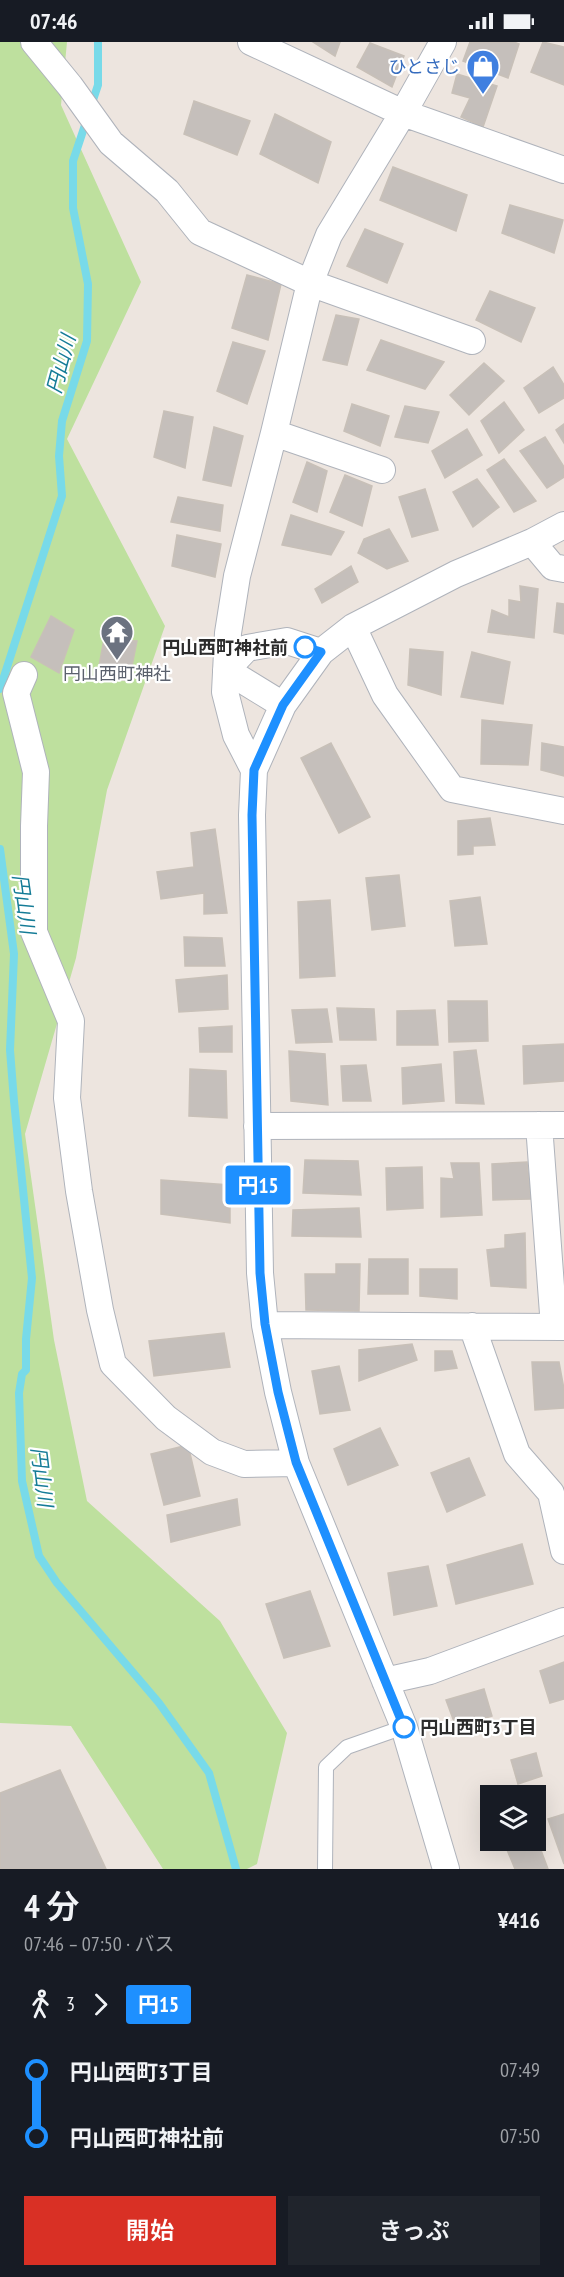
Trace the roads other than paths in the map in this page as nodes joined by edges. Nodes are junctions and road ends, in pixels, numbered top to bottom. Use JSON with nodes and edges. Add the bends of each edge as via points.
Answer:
{"nodes":[{"id":1,"x":34,"y":42,"type":"edge"},
{"id":2,"x":251,"y":42,"type":"edge"},
{"id":3,"x":443,"y":42,"type":"edge"},
{"id":4,"x":403,"y":113,"type":"junction"},
{"id":5,"x":564,"y":170,"type":"edge"},
{"id":6,"x":310,"y":283,"type":"junction"},
{"id":7,"x":472,"y":341,"type":"dead end"},
{"id":8,"x":274,"y":433,"type":"junction"},
{"id":9,"x":382,"y":470,"type":"dead end"},
{"id":10,"x":564,"y":525,"type":"edge"},
{"id":11,"x":532,"y":542,"type":"junction"},
{"id":12,"x":564,"y":569,"type":"edge"},
{"id":13,"x":353,"y":627,"type":"junction"},
{"id":14,"x":321,"y":652,"type":"junction"},
{"id":15,"x":226,"y":670,"type":"junction"},
{"id":16,"x":24,"y":675,"type":"dead end"},
{"id":17,"x":283,"y":705,"type":"junction"},
{"id":18,"x":254,"y":770,"type":"junction"},
{"id":19,"x":564,"y":811,"type":"edge"},
{"id":20,"x":539,"y":1125,"type":"junction"},
{"id":21,"x":564,"y":1125,"type":"edge"},
{"id":22,"x":257,"y":1126,"type":"junction"},
{"id":23,"x":265,"y":1324,"type":"junction"},
{"id":24,"x":472,"y":1326,"type":"junction"},
{"id":25,"x":559,"y":1327,"type":"edge"},
{"id":26,"x":296,"y":1462,"type":"junction"},
{"id":27,"x":564,"y":1551,"type":"edge"},
{"id":28,"x":564,"y":1621,"type":"edge"},
{"id":29,"x":385,"y":1681,"type":"junction"},
{"id":30,"x":404,"y":1727,"type":"junction"},
{"id":31,"x":325,"y":1869,"type":"edge"},
{"id":32,"x":446,"y":1869,"type":"edge"}],
"edges":[{"from":1,"to":6,"type":"street","via":[[111,143],[167,191],[200,232]]},
{"from":2,"to":4,"type":"street"},
{"from":3,"to":4,"type":"street"},
{"from":4,"to":5,"type":"street"},
{"from":4,"to":6,"type":"street","via":[[328,235]]},
{"from":6,"to":7,"type":"street"},
{"from":6,"to":8,"type":"street"},
{"from":8,"to":9,"type":"street"},
{"from":8,"to":15,"type":"street","via":[[237,576]]},
{"from":10,"to":11,"type":"street"},
{"from":11,"to":12,"type":"street","via":[[553,567]]},
{"from":11,"to":13,"type":"street","via":[[456,574]]},
{"from":13,"to":14,"type":"street"},
{"from":13,"to":19,"type":"street","via":[[385,695],[452,789]]},
{"from":14,"to":15,"type":"street","via":[[287,641],[247,648]]},
{"from":14,"to":17,"type":"street"},
{"from":15,"to":17,"type":"street"},
{"from":15,"to":18,"type":"street","via":[[225,692],[236,735]]},
{"from":16,"to":26,"type":"street","via":[[16,693],[36,772],[34,932],[71,1021],[67,1098],[79,1191],[113,1364],[166,1418],[212,1452],[244,1464]]},
{"from":17,"to":18,"type":"street"},
{"from":18,"to":22,"type":"street"},
{"from":20,"to":21,"type":"street"},
{"from":20,"to":22,"type":"street"},
{"from":20,"to":25,"type":"street"},
{"from":22,"to":23,"type":"street"},
{"from":23,"to":24,"type":"street"},
{"from":23,"to":26,"type":"street"},
{"from":24,"to":25,"type":"street"},
{"from":24,"to":27,"type":"street","via":[[517,1454],[551,1493]]},
{"from":26,"to":29,"type":"street"},
{"from":28,"to":29,"type":"street","via":[[430,1671]]},
{"from":29,"to":30,"type":"street"},
{"from":30,"to":31,"type":"lane","via":[[347,1747],[326,1767]]},
{"from":30,"to":32,"type":"street"}]}
